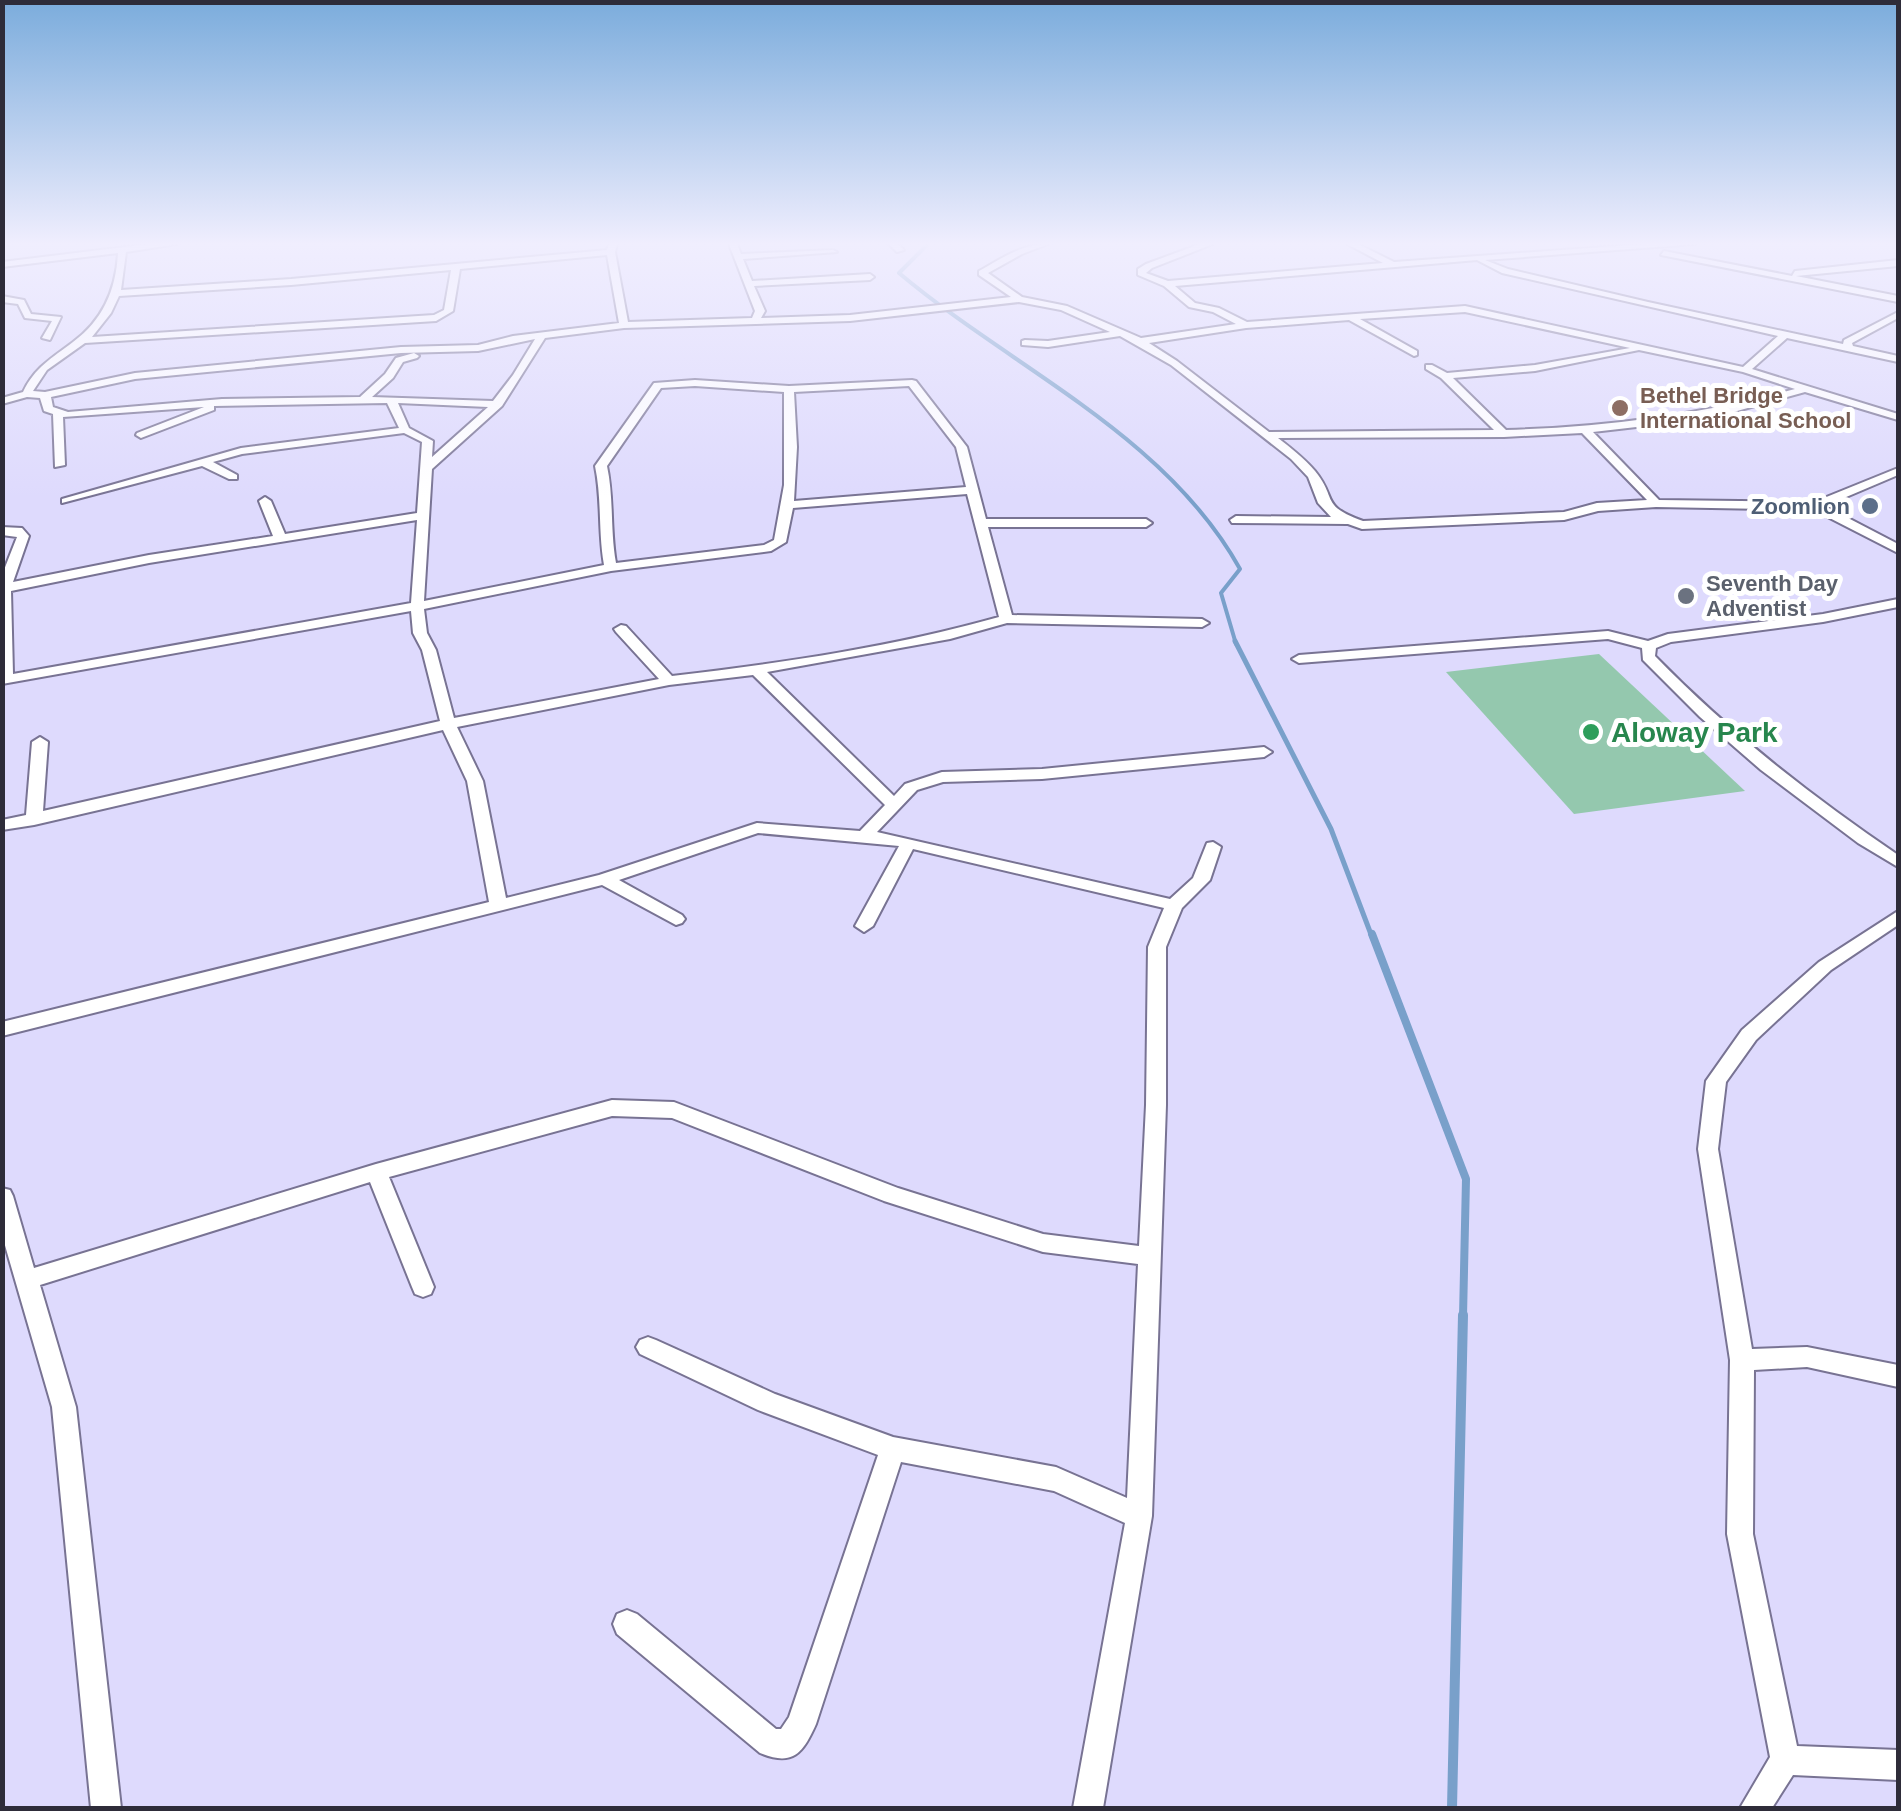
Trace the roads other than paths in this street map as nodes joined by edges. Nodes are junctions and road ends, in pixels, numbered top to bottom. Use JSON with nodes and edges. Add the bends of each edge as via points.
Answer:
{"nodes":[{"id":1,"x":52,"y":329,"type":"edge"},
{"id":2,"x":91,"y":329,"type":"edge"},
{"id":3,"x":267,"y":329,"type":"edge"},
{"id":4,"x":597,"y":329,"type":"edge"},
{"id":5,"x":1109,"y":329,"type":"edge"},
{"id":6,"x":1218,"y":329,"type":"edge"},
{"id":7,"x":1371,"y":329,"type":"edge"},
{"id":8,"x":1550,"y":329,"type":"edge"},
{"id":9,"x":1764,"y":329,"type":"edge"},
{"id":10,"x":1872,"y":329,"type":"edge"},
{"id":11,"x":1119,"y":333,"type":"junction"},
{"id":12,"x":1786,"y":333,"type":"junction"},
{"id":13,"x":541,"y":336,"type":"junction"},
{"id":14,"x":46,"y":338,"type":"dead end"},
{"id":15,"x":82,"y":340,"type":"junction"},
{"id":16,"x":1140,"y":341,"type":"junction"},
{"id":17,"x":1026,"y":344,"type":"dead end"},
{"id":18,"x":1848,"y":346,"type":"junction"},
{"id":19,"x":448,"y":348,"type":"junction"},
{"id":20,"x":1639,"y":348,"type":"junction"},
{"id":21,"x":1414,"y":353,"type":"dead end"},
{"id":22,"x":1898,"y":359,"type":"edge"},
{"id":23,"x":1429,"y":366,"type":"dead end"},
{"id":24,"x":1745,"y":370,"type":"junction"},
{"id":25,"x":1445,"y":376,"type":"junction"},
{"id":26,"x":789,"y":389,"type":"junction"},
{"id":27,"x":1801,"y":390,"type":"junction"},
{"id":28,"x":27,"y":394,"type":"junction"},
{"id":29,"x":45,"y":395,"type":"junction"},
{"id":30,"x":364,"y":399,"type":"junction"},
{"id":31,"x":390,"y":400,"type":"junction"},
{"id":32,"x":2,"y":401,"type":"edge"},
{"id":33,"x":222,"y":402,"type":"junction"},
{"id":34,"x":498,"y":404,"type":"junction"},
{"id":35,"x":58,"y":413,"type":"junction"},
{"id":36,"x":1898,"y":418,"type":"edge"},
{"id":37,"x":405,"y":430,"type":"junction"},
{"id":38,"x":1586,"y":431,"type":"junction"},
{"id":39,"x":1504,"y":434,"type":"junction"},
{"id":40,"x":141,"y":435,"type":"dead end"},
{"id":41,"x":1270,"y":435,"type":"junction"},
{"id":42,"x":204,"y":462,"type":"junction"},
{"id":43,"x":59,"y":465,"type":"dead end"},
{"id":44,"x":426,"y":468,"type":"junction"},
{"id":45,"x":1898,"y":471,"type":"edge"},
{"id":46,"x":233,"y":477,"type":"dead end"},
{"id":47,"x":971,"y":490,"type":"junction"},
{"id":48,"x":66,"y":501,"type":"dead end"},
{"id":49,"x":265,"y":501,"type":"dead end"},
{"id":50,"x":1656,"y":503,"type":"junction"},
{"id":51,"x":791,"y":505,"type":"junction"},
{"id":52,"x":1816,"y":506,"type":"junction"},
{"id":53,"x":421,"y":516,"type":"junction"},
{"id":54,"x":1236,"y":520,"type":"dead end"},
{"id":55,"x":1348,"y":521,"type":"junction"},
{"id":56,"x":1146,"y":523,"type":"dead end"},
{"id":57,"x":979,"y":524,"type":"junction"},
{"id":58,"x":2,"y":531,"type":"edge"},
{"id":59,"x":281,"y":539,"type":"junction"},
{"id":60,"x":1898,"y":549,"type":"edge"},
{"id":61,"x":611,"y":567,"type":"junction"},
{"id":62,"x":4,"y":588,"type":"edge"},
{"id":63,"x":1898,"y":603,"type":"edge"},
{"id":64,"x":417,"y":606,"type":"junction"},
{"id":65,"x":1006,"y":619,"type":"junction"},
{"id":66,"x":1202,"y":622,"type":"dead end"},
{"id":67,"x":621,"y":630,"type":"dead end"},
{"id":68,"x":1649,"y":646,"type":"junction"},
{"id":69,"x":1299,"y":658,"type":"dead end"},
{"id":70,"x":756,"y":670,"type":"junction"},
{"id":71,"x":4,"y":680,"type":"edge"},
{"id":72,"x":668,"y":681,"type":"junction"},
{"id":73,"x":448,"y":724,"type":"junction"},
{"id":74,"x":40,"y":742,"type":"dead end"},
{"id":75,"x":1264,"y":752,"type":"dead end"},
{"id":76,"x":892,"y":804,"type":"junction"},
{"id":77,"x":34,"y":820,"type":"junction"},
{"id":78,"x":2,"y":825,"type":"edge"},
{"id":79,"x":862,"y":838,"type":"junction"},
{"id":80,"x":908,"y":844,"type":"junction"},
{"id":81,"x":1212,"y":847,"type":"dead end"},
{"id":82,"x":1898,"y":862,"type":"edge"},
{"id":83,"x":604,"y":879,"type":"junction"},
{"id":84,"x":1174,"y":905,"type":"junction"},
{"id":85,"x":499,"y":906,"type":"junction"},
{"id":86,"x":1898,"y":917,"type":"edge"},
{"id":87,"x":676,"y":919,"type":"dead end"},
{"id":88,"x":864,"y":926,"type":"dead end"},
{"id":89,"x":2,"y":1029,"type":"edge"},
{"id":90,"x":376,"y":1172,"type":"junction"},
{"id":91,"x":2,"y":1196,"type":"edge"},
{"id":92,"x":1149,"y":1256,"type":"junction"},
{"id":93,"x":29,"y":1279,"type":"junction"},
{"id":94,"x":422,"y":1286,"type":"dead end"},
{"id":95,"x":648,"y":1347,"type":"dead end"},
{"id":96,"x":1742,"y":1360,"type":"junction"},
{"id":97,"x":1898,"y":1376,"type":"edge"},
{"id":98,"x":893,"y":1449,"type":"junction"},
{"id":99,"x":1139,"y":1516,"type":"junction"},
{"id":100,"x":627,"y":1624,"type":"dead end"},
{"id":101,"x":1785,"y":1760,"type":"junction"},
{"id":102,"x":1898,"y":1765,"type":"edge"},
{"id":103,"x":106,"y":1808,"type":"edge"},
{"id":104,"x":1088,"y":1808,"type":"edge"},
{"id":105,"x":1755,"y":1808,"type":"edge"}],
"edges":[{"from":1,"to":14,"type":"street"},
{"from":2,"to":15,"type":"street"},
{"from":3,"to":15,"type":"street"},
{"from":4,"to":13,"type":"street"},
{"from":5,"to":11,"type":"street"},
{"from":6,"to":16,"type":"street"},
{"from":7,"to":21,"type":"street"},
{"from":8,"to":20,"type":"street"},
{"from":9,"to":12,"type":"street"},
{"from":10,"to":18,"type":"street"},
{"from":11,"to":16,"type":"street"},
{"from":11,"to":17,"type":"street"},
{"from":12,"to":18,"type":"street"},
{"from":12,"to":24,"type":"street"},
{"from":13,"to":19,"type":"street"},
{"from":13,"to":34,"type":"street"},
{"from":15,"to":28,"type":"street","via":[[40,368]]},
{"from":16,"to":41,"type":"street"},
{"from":18,"to":22,"type":"street"},
{"from":19,"to":29,"type":"street","via":[[135,376]]},
{"from":19,"to":30,"type":"street","via":[[398,360]]},
{"from":20,"to":24,"type":"street"},
{"from":20,"to":25,"type":"street","via":[[1536,368]]},
{"from":23,"to":25,"type":"street"},
{"from":24,"to":27,"type":"street"},
{"from":25,"to":39,"type":"street"},
{"from":26,"to":47,"type":"street","via":[[912,382],[961,446]]},
{"from":26,"to":51,"type":"street"},
{"from":26,"to":61,"type":"street","via":[[676,382],[655,387],[601,466]]},
{"from":27,"to":36,"type":"street"},
{"from":27,"to":38,"type":"street","via":[[1738,410]]},
{"from":28,"to":29,"type":"street"},
{"from":28,"to":32,"type":"street"},
{"from":29,"to":35,"type":"street","via":[[48,409]]},
{"from":30,"to":31,"type":"street"},
{"from":30,"to":33,"type":"street"},
{"from":31,"to":34,"type":"street"},
{"from":31,"to":37,"type":"street"},
{"from":33,"to":35,"type":"street"},
{"from":33,"to":40,"type":"street"},
{"from":34,"to":44,"type":"street"},
{"from":35,"to":43,"type":"street"},
{"from":37,"to":42,"type":"street","via":[[282,443]]},
{"from":37,"to":44,"type":"street","via":[[428,441]]},
{"from":38,"to":39,"type":"street"},
{"from":38,"to":50,"type":"street"},
{"from":39,"to":41,"type":"street"},
{"from":41,"to":55,"type":"street","via":[[1313,476],[1324,503]]},
{"from":42,"to":46,"type":"street"},
{"from":42,"to":48,"type":"street"},
{"from":44,"to":53,"type":"street"},
{"from":45,"to":52,"type":"street"},
{"from":47,"to":51,"type":"street"},
{"from":47,"to":57,"type":"street"},
{"from":49,"to":59,"type":"street"},
{"from":50,"to":52,"type":"street"},
{"from":50,"to":55,"type":"street","via":[[1379,528]]},
{"from":51,"to":61,"type":"street","via":[[780,542],[767,548]]},
{"from":52,"to":60,"type":"street"},
{"from":53,"to":59,"type":"street"},
{"from":53,"to":64,"type":"street"},
{"from":54,"to":55,"type":"street"},
{"from":56,"to":57,"type":"street"},
{"from":57,"to":65,"type":"street"},
{"from":58,"to":62,"type":"street","via":[[23,536]]},
{"from":59,"to":62,"type":"street"},
{"from":61,"to":64,"type":"street"},
{"from":62,"to":71,"type":"street"},
{"from":63,"to":68,"type":"street"},
{"from":64,"to":71,"type":"street"},
{"from":64,"to":73,"type":"street"},
{"from":65,"to":66,"type":"street"},
{"from":65,"to":70,"type":"street"},
{"from":67,"to":72,"type":"street"},
{"from":68,"to":69,"type":"street","via":[[1608,635]]},
{"from":68,"to":82,"type":"street","via":[[1648,657],[1748,754]]},
{"from":70,"to":72,"type":"street"},
{"from":70,"to":76,"type":"street"},
{"from":72,"to":73,"type":"street"},
{"from":73,"to":77,"type":"street"},
{"from":73,"to":85,"type":"street","via":[[475,781]]},
{"from":74,"to":77,"type":"street"},
{"from":75,"to":76,"type":"street","via":[[942,777],[911,787]]},
{"from":76,"to":79,"type":"street"},
{"from":77,"to":78,"type":"street"},
{"from":79,"to":80,"type":"street"},
{"from":79,"to":83,"type":"street","via":[[756,828]]},
{"from":80,"to":84,"type":"street"},
{"from":80,"to":88,"type":"street"},
{"from":81,"to":84,"type":"street","via":[[1201,880]]},
{"from":83,"to":85,"type":"street"},
{"from":83,"to":87,"type":"street"},
{"from":84,"to":92,"type":"street","via":[[1157,948]]},
{"from":85,"to":89,"type":"street"},
{"from":86,"to":96,"type":"street","via":[[1826,966],[1749,1035],[1716,1081],[1708,1149]]},
{"from":90,"to":92,"type":"street","via":[[612,1108],[657,1108],[1043,1244]]},
{"from":90,"to":93,"type":"street"},
{"from":90,"to":94,"type":"street"},
{"from":91,"to":93,"type":"street"},
{"from":92,"to":99,"type":"street"},
{"from":93,"to":103,"type":"street","via":[[64,1407]]},
{"from":95,"to":98,"type":"street","via":[[767,1402]]},
{"from":96,"to":97,"type":"street","via":[[1807,1358]]},
{"from":96,"to":101,"type":"street","via":[[1740,1534]]},
{"from":98,"to":99,"type":"street","via":[[1056,1479]]},
{"from":98,"to":100,"type":"street","via":[[789,1744],[770,1744]]},
{"from":99,"to":104,"type":"street"},
{"from":101,"to":102,"type":"street"},
{"from":101,"to":105,"type":"street"}]}
